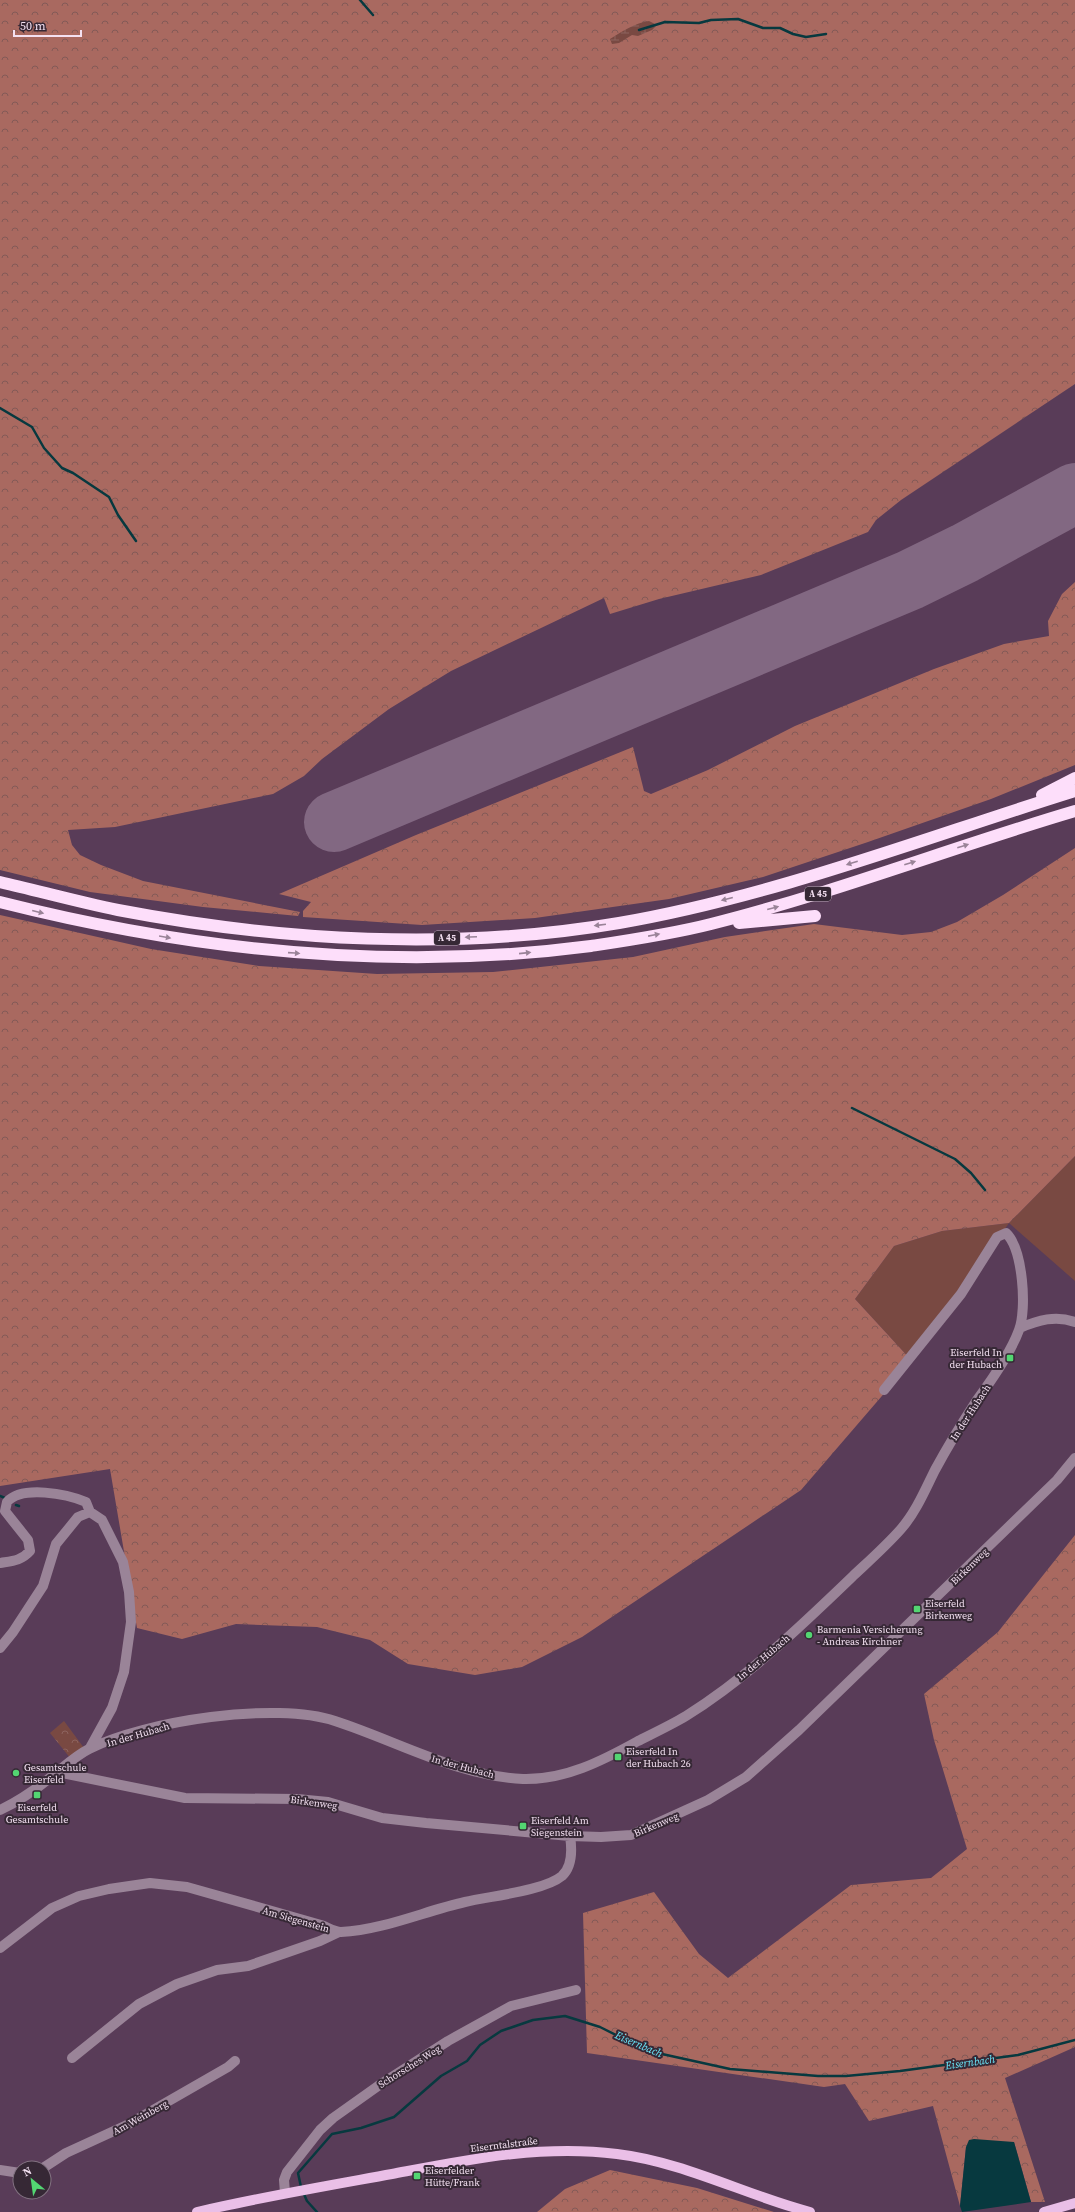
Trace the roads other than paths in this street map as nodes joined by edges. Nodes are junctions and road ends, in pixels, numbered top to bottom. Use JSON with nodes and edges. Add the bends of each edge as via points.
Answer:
{"nodes":[{"id":1,"x":1075,"y":778,"type":"edge"},
{"id":2,"x":1075,"y":791,"type":"edge"},
{"id":3,"x":1075,"y":811,"type":"edge"},
{"id":4,"x":999,"y":814,"type":"junction"},
{"id":5,"x":0,"y":882,"type":"edge"},
{"id":6,"x":0,"y":902,"type":"edge"},
{"id":7,"x":815,"y":916,"type":"dead end"},
{"id":8,"x":708,"y":925,"type":"junction"},
{"id":9,"x":1075,"y":1322,"type":"edge"},
{"id":10,"x":1020,"y":1328,"type":"junction"},
{"id":11,"x":884,"y":1390,"type":"dead end"},
{"id":12,"x":1075,"y":1458,"type":"edge"},
{"id":13,"x":90,"y":1512,"type":"junction"},
{"id":14,"x":0,"y":1563,"type":"edge"},
{"id":15,"x":0,"y":1648,"type":"edge"},
{"id":16,"x":90,"y":1748,"type":"junction"},
{"id":17,"x":57,"y":1772,"type":"junction"},
{"id":18,"x":0,"y":1810,"type":"edge"},
{"id":19,"x":570,"y":1836,"type":"junction"},
{"id":20,"x":339,"y":1932,"type":"junction"},
{"id":21,"x":0,"y":1948,"type":"edge"},
{"id":22,"x":576,"y":1990,"type":"dead end"},
{"id":23,"x":72,"y":2058,"type":"dead end"},
{"id":24,"x":235,"y":2061,"type":"dead end"},
{"id":25,"x":52,"y":2162,"type":"edge"},
{"id":26,"x":0,"y":2170,"type":"edge"},
{"id":27,"x":12,"y":2172,"type":"edge"},
{"id":28,"x":285,"y":2193,"type":"junction"},
{"id":29,"x":1075,"y":2203,"type":"edge"},
{"id":30,"x":196,"y":2212,"type":"edge"},
{"id":31,"x":810,"y":2212,"type":"edge"},
{"id":32,"x":1044,"y":2212,"type":"edge"}],
"edges":[{"from":1,"to":4,"type":"highway"},
{"from":2,"to":4,"type":"highway","number":"A 45"},
{"from":8,"to":3,"type":"highway","number":"A 45","one_way":true,"via":[[787,904]]},
{"from":4,"to":5,"type":"highway","number":"A 45","one_way":true,"via":[[782,885],[702,905],[619,923],[500,936],[333,937],[257,931],[117,909]]},
{"from":6,"to":8,"type":"highway","number":"A 45","one_way":true,"via":[[57,916],[189,941],[256,950],[333,956],[430,958],[503,955],[623,941]]},
{"from":7,"to":8,"type":"highway"},
{"from":9,"to":10,"type":"street","via":[[1053,1318]]},
{"from":10,"to":11,"type":"street","name":"In der Hubach","via":[[1023,1296],[1019,1256],[1010,1236],[1001,1233],[961,1294]]},
{"from":10,"to":16,"type":"street","name":"In der Hubach","via":[[990,1382],[958,1429],[913,1514],[901,1529],[823,1605],[743,1675],[686,1716],[591,1766],[568,1773],[526,1779],[490,1775],[414,1752],[334,1720],[291,1713],[250,1713],[171,1724]]},
{"from":12,"to":19,"type":"street","name":"Birkenweg","via":[[1057,1480],[799,1730],[746,1777],[708,1800],[631,1835]]},
{"from":13,"to":14,"type":"street","via":[[86,1502],[68,1495],[26,1494],[10,1498],[5,1511],[28,1540],[30,1551],[26,1556],[12,1562]]},
{"from":13,"to":15,"type":"street","via":[[78,1517],[56,1544],[43,1586]]},
{"from":13,"to":16,"type":"street","via":[[102,1520],[123,1562],[131,1622],[124,1672],[114,1701]]},
{"from":16,"to":17,"type":"street"},
{"from":17,"to":18,"type":"street","via":[[24,1798]]},
{"from":17,"to":19,"type":"street","name":"Birkenweg","via":[[185,1798],[297,1799],[328,1802],[382,1818]]},
{"from":19,"to":20,"type":"street","name":"Am Siegenstein","via":[[572,1852],[569,1864],[563,1876],[548,1884],[465,1902],[366,1928]]},
{"from":20,"to":21,"type":"street","name":"Am Siegenstein","via":[[187,1887],[150,1884],[79,1896],[52,1908]]},
{"from":20,"to":23,"type":"street","via":[[248,1966],[217,1970],[177,1984],[139,2004]]},
{"from":22,"to":28,"type":"street","name":"Schorsches Weg","via":[[511,2006],[448,2041],[378,2086],[320,2130],[287,2172],[284,2180]]},
{"from":24,"to":25,"type":"street","name":"Am Weinberg","via":[[127,2125]]},
{"from":26,"to":27,"type":"street"},
{"from":28,"to":30,"type":"main road","name":"Eiserntalstraße"},
{"from":28,"to":31,"type":"main road","name":"Eiserntalstraße","via":[[479,2158],[523,2153],[582,2151],[654,2161]]},
{"from":29,"to":32,"type":"main road"}]}
